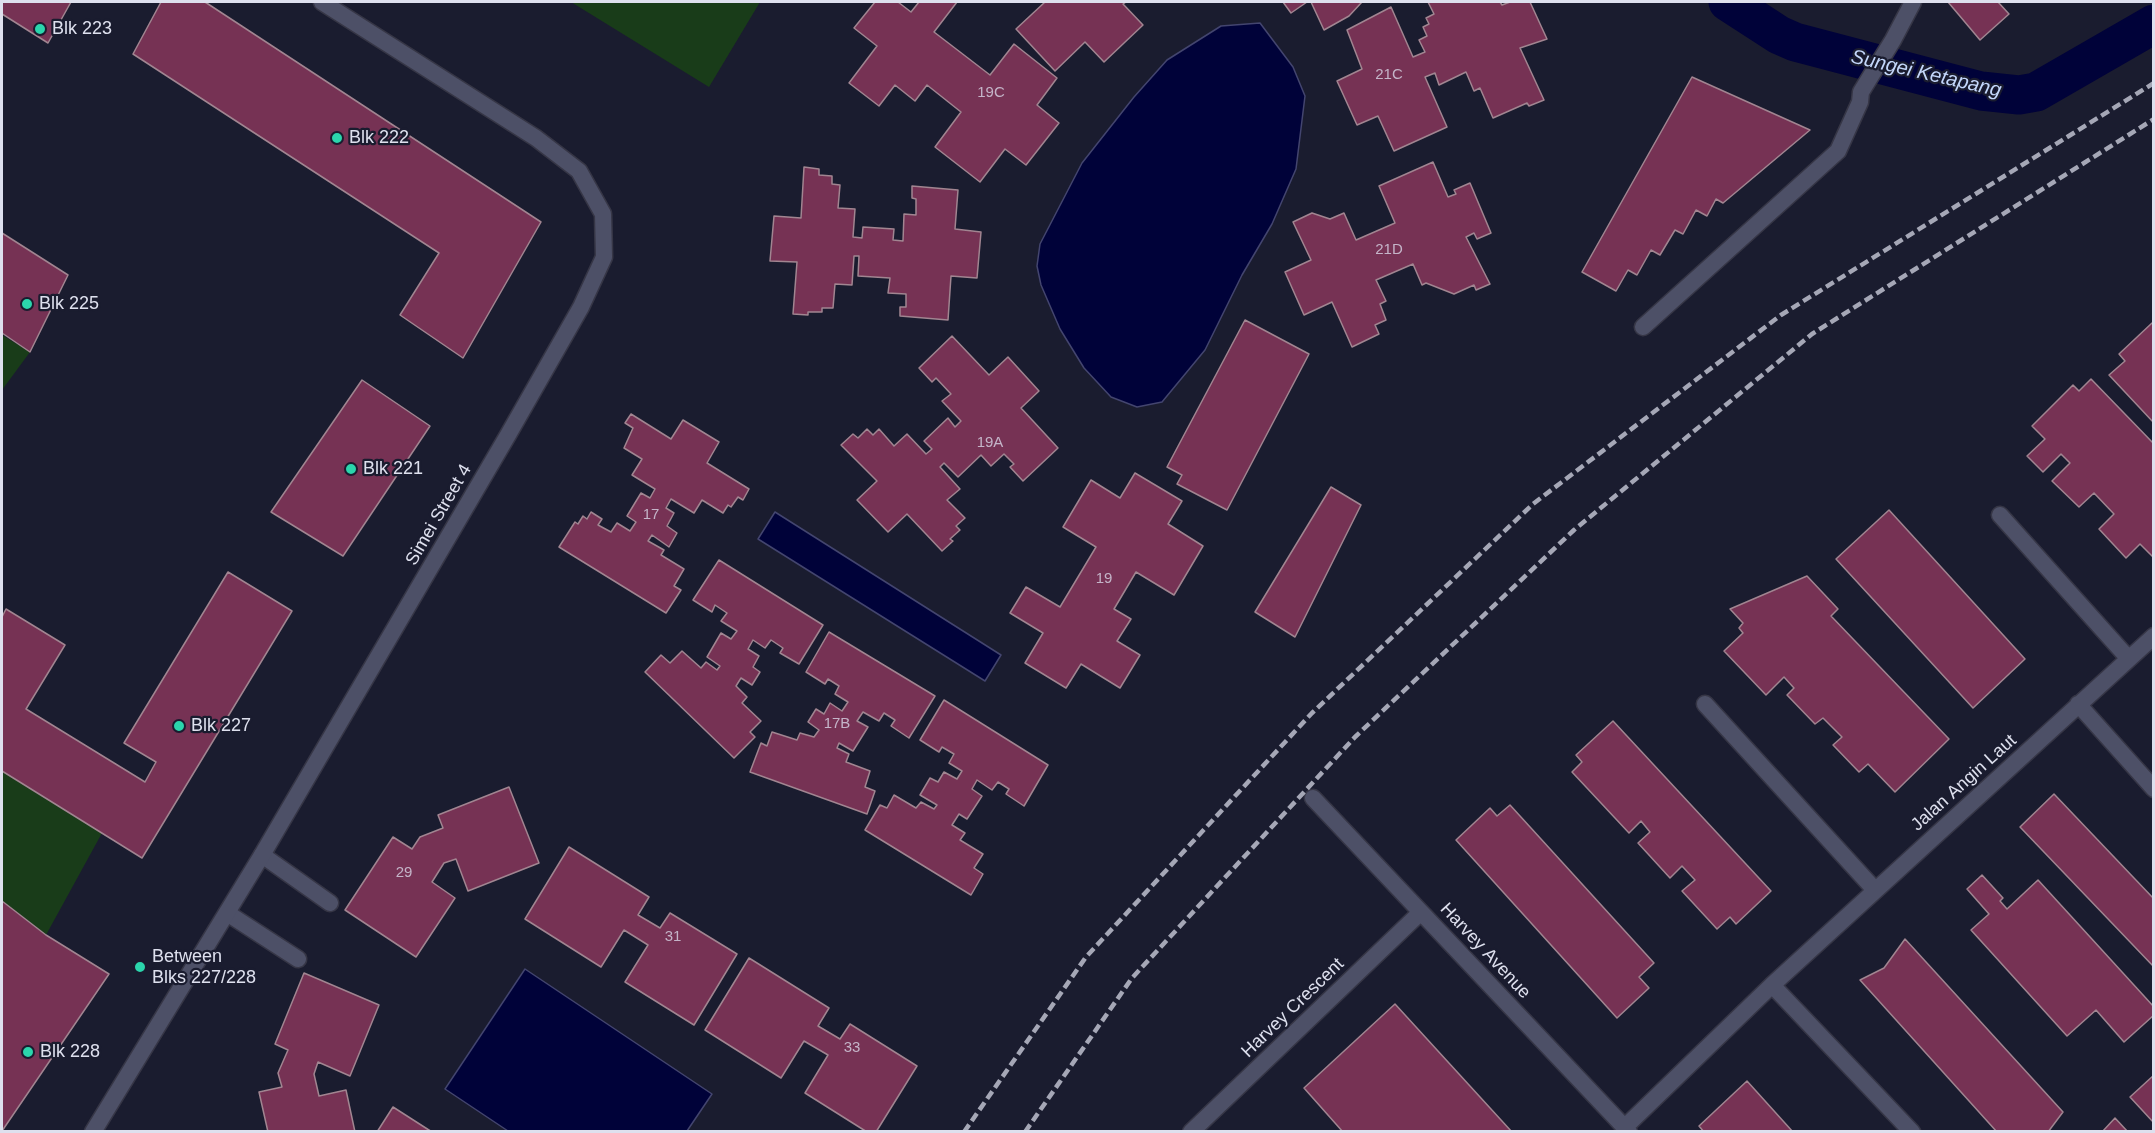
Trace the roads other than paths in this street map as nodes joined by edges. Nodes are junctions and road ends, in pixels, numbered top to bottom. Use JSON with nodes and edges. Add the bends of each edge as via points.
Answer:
{"nodes":[{"id":1,"x":322,"y":2,"type":"edge"},
{"id":2,"x":1913,"y":2,"type":"edge"},
{"id":3,"x":1643,"y":327,"type":"dead end"},
{"id":4,"x":2000,"y":515,"type":"dead end"},
{"id":5,"x":2154,"y":636,"type":"edge"},
{"id":6,"x":2129,"y":658,"type":"junction"},
{"id":7,"x":1705,"y":704,"type":"dead end"},
{"id":8,"x":2078,"y":704,"type":"junction"},
{"id":9,"x":2154,"y":789,"type":"edge"},
{"id":10,"x":1313,"y":798,"type":"dead end"},
{"id":11,"x":262,"y":855,"type":"junction"},
{"id":12,"x":1875,"y":890,"type":"junction"},
{"id":13,"x":330,"y":903,"type":"dead end"},
{"id":14,"x":1421,"y":912,"type":"junction"},
{"id":15,"x":227,"y":913,"type":"junction"},
{"id":16,"x":298,"y":959,"type":"dead end"},
{"id":17,"x":1772,"y":985,"type":"junction"},
{"id":18,"x":1627,"y":1129,"type":"edge"},
{"id":19,"x":93,"y":1131,"type":"edge"},
{"id":20,"x":1191,"y":1131,"type":"edge"},
{"id":21,"x":1912,"y":1131,"type":"edge"}],
"edges":[{"from":1,"to":11,"type":"street","name":"Simei Street 4","via":[[536,138],[579,171],[603,214],[604,257],[581,307],[514,425]]},
{"from":2,"to":3,"type":"street","via":[[1868,80],[1838,151]]},
{"from":4,"to":6,"type":"street"},
{"from":5,"to":6,"type":"street","name":"Jalan Angin Laut"},
{"from":6,"to":8,"type":"street","name":"Jalan Angin Laut"},
{"from":7,"to":12,"type":"street"},
{"from":8,"to":9,"type":"street"},
{"from":8,"to":12,"type":"street","name":"Jalan Angin Laut"},
{"from":10,"to":14,"type":"street","name":"Harvey Avenue"},
{"from":11,"to":13,"type":"street"},
{"from":11,"to":15,"type":"street","name":"Simei Street 4"},
{"from":12,"to":17,"type":"street","name":"Jalan Angin Laut"},
{"from":14,"to":18,"type":"street","name":"Harvey Avenue"},
{"from":14,"to":20,"type":"street","name":"Harvey Crescent"},
{"from":15,"to":16,"type":"street"},
{"from":15,"to":19,"type":"street","name":"Simei Street 4"},
{"from":17,"to":18,"type":"street","name":"Jalan Angin Laut"},
{"from":17,"to":21,"type":"street"}]}
